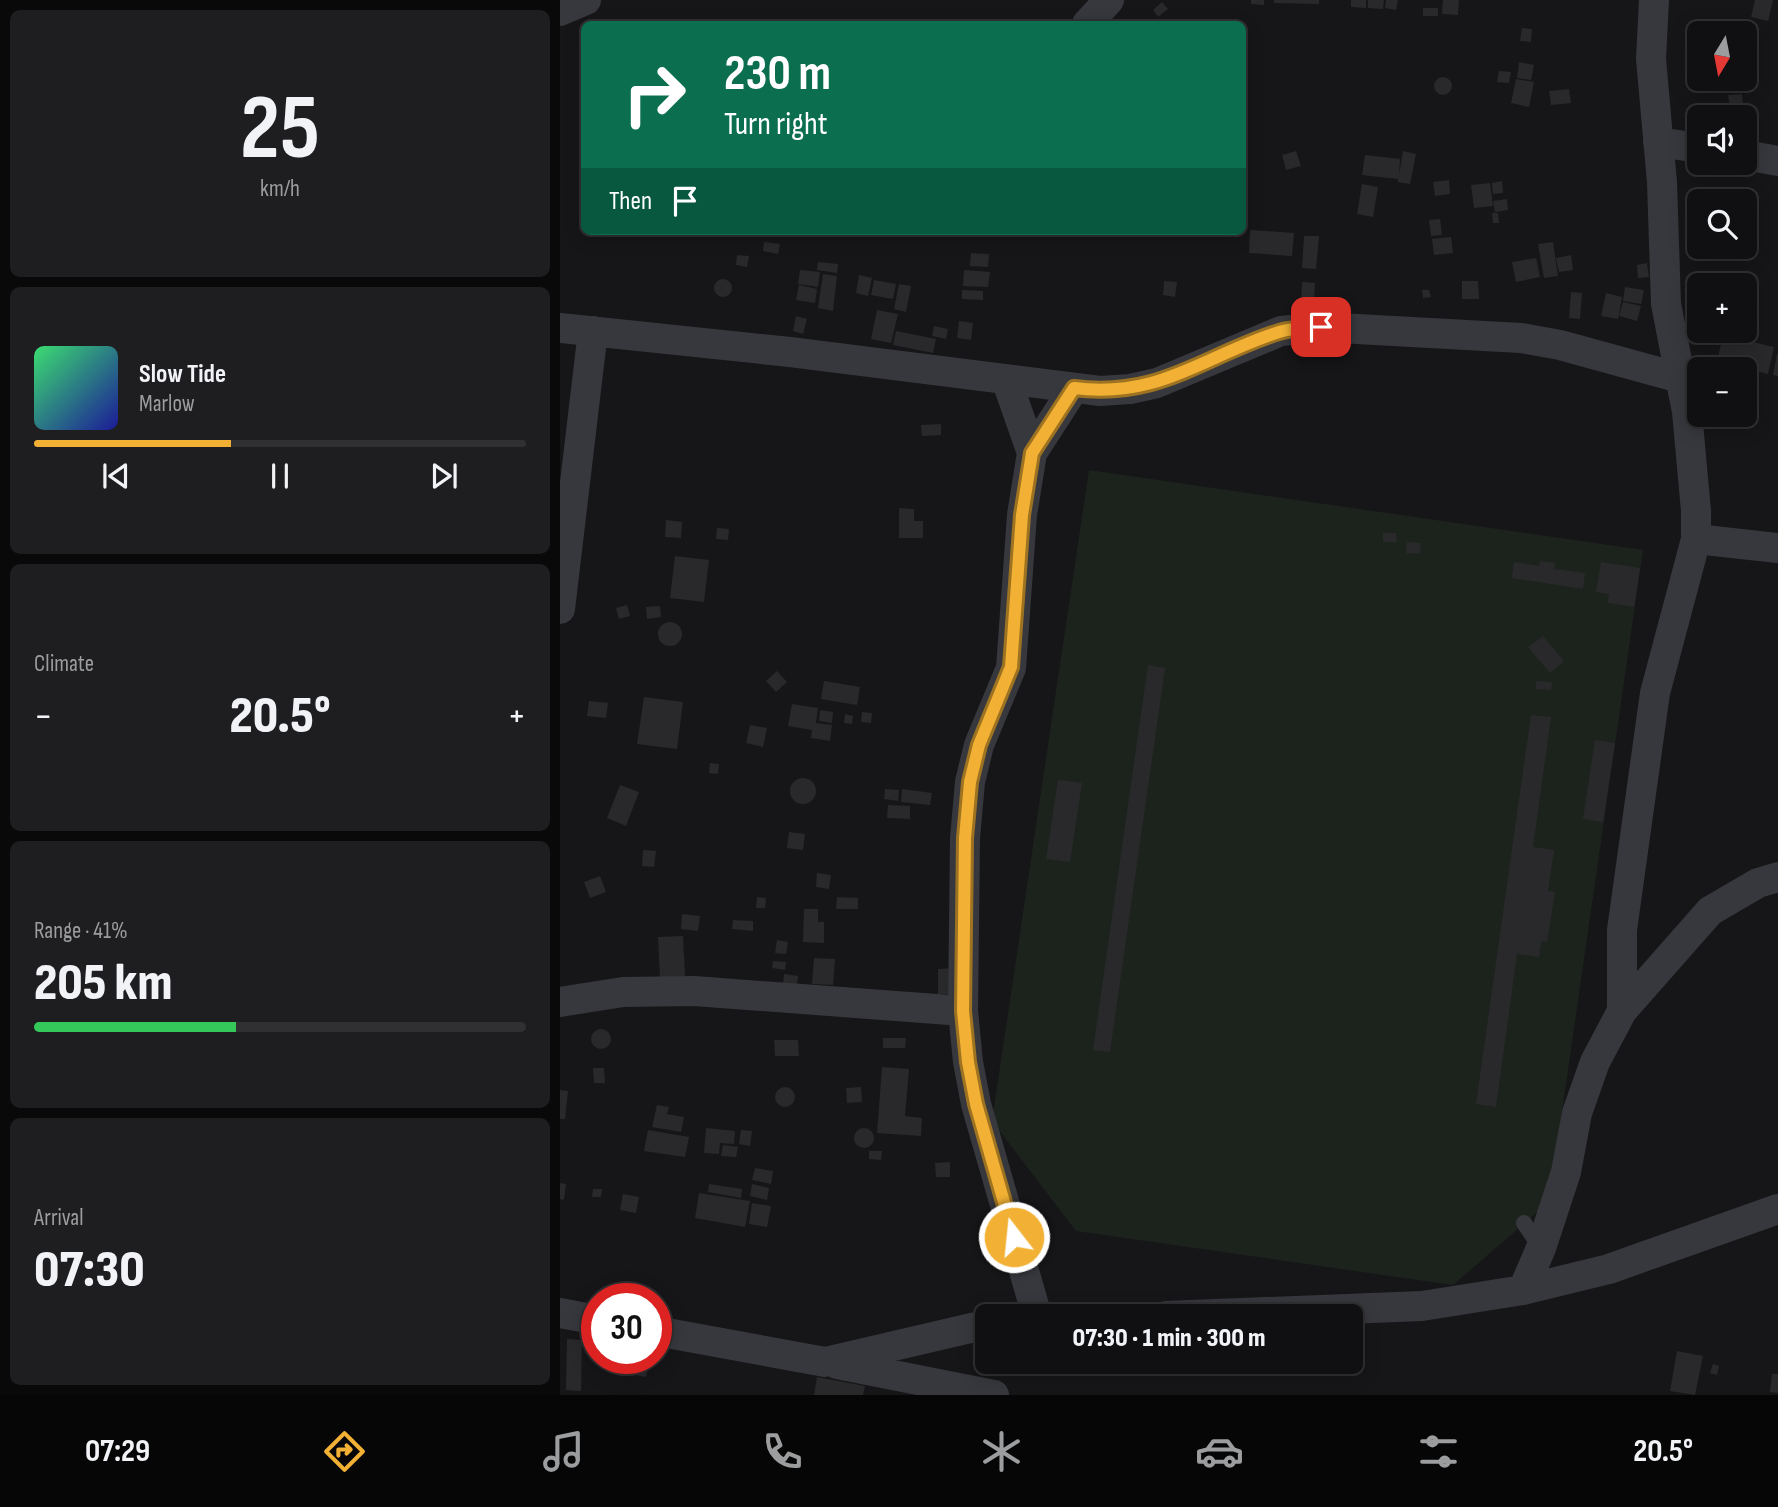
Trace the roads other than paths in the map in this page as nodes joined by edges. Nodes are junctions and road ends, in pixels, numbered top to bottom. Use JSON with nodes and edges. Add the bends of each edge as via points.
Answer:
{"nodes":[{"id":1,"x":586,"y":0,"type":"edge"},
{"id":2,"x":1109,"y":0,"type":"edge"},
{"id":3,"x":1654,"y":0,"type":"edge"},
{"id":4,"x":560,"y":11,"type":"edge"},
{"id":5,"x":1090,"y":21,"type":"edge"},
{"id":6,"x":1658,"y":142,"type":"junction"},
{"id":7,"x":1687,"y":146,"type":"edge"},
{"id":8,"x":1757,"y":157,"type":"edge"},
{"id":9,"x":1778,"y":161,"type":"edge"},
{"id":10,"x":560,"y":328,"type":"edge"},
{"id":11,"x":593,"y":331,"type":"junction"},
{"id":12,"x":1680,"y":378,"type":"junction"},
{"id":13,"x":1006,"y":379,"type":"junction"},
{"id":14,"x":1074,"y":388,"type":"junction"},
{"id":15,"x":1032,"y":453,"type":"junction"},
{"id":16,"x":1696,"y":539,"type":"junction"},
{"id":17,"x":1778,"y":548,"type":"edge"},
{"id":18,"x":560,"y":609,"type":"edge"},
{"id":19,"x":1778,"y":877,"type":"edge"},
{"id":20,"x":560,"y":1002,"type":"edge"},
{"id":21,"x":963,"y":1011,"type":"junction"},
{"id":22,"x":1622,"y":1011,"type":"junction"},
{"id":23,"x":1778,"y":1209,"type":"edge"},
{"id":24,"x":1524,"y":1223,"type":"dead end"},
{"id":25,"x":1541,"y":1248,"type":"junction"},
{"id":26,"x":1523,"y":1290,"type":"junction"},
{"id":27,"x":1034,"y":1304,"type":"edge"},
{"id":28,"x":1363,"y":1309,"type":"edge"},
{"id":29,"x":560,"y":1313,"type":"edge"},
{"id":30,"x":581,"y":1317,"type":"edge"},
{"id":31,"x":975,"y":1328,"type":"edge"},
{"id":32,"x":672,"y":1334,"type":"edge"},
{"id":33,"x":825,"y":1362,"type":"junction"},
{"id":34,"x":994,"y":1395,"type":"edge"}],
"edges":[{"from":1,"to":4,"type":"street"},
{"from":2,"to":5,"type":"street"},
{"from":3,"to":6,"type":"street","via":[[1651,59]]},
{"from":6,"to":7,"type":"street"},
{"from":6,"to":12,"type":"street","via":[[1666,304]]},
{"from":8,"to":9,"type":"street"},
{"from":10,"to":11,"type":"street"},
{"from":11,"to":13,"type":"street"},
{"from":11,"to":18,"type":"street"},
{"from":12,"to":14,"type":"street","via":[[1521,338],[1321,327],[1281,331],[1157,383],[1100,391]]},
{"from":12,"to":16,"type":"street","via":[[1687,412]]},
{"from":13,"to":14,"type":"street"},
{"from":13,"to":15,"type":"street"},
{"from":14,"to":15,"type":"street"},
{"from":15,"to":21,"type":"street","via":[[1022,515],[1011,667],[979,745],[970,782]]},
{"from":16,"to":17,"type":"street"},
{"from":16,"to":22,"type":"street","via":[[1655,693],[1622,930]]},
{"from":19,"to":22,"type":"street","via":[[1758,883],[1710,911]]},
{"from":20,"to":21,"type":"street","via":[[623,992],[694,991]]},
{"from":21,"to":27,"type":"street","via":[[976,1104]]},
{"from":22,"to":25,"type":"street","via":[[1595,1062],[1577,1113],[1566,1172]]},
{"from":23,"to":26,"type":"street","via":[[1609,1269]]},
{"from":24,"to":25,"type":"lane"},
{"from":25,"to":26,"type":"street"},
{"from":26,"to":28,"type":"street","via":[[1422,1307]]},
{"from":29,"to":30,"type":"street"},
{"from":31,"to":33,"type":"street"},
{"from":32,"to":33,"type":"street"},
{"from":33,"to":34,"type":"street"}]}
